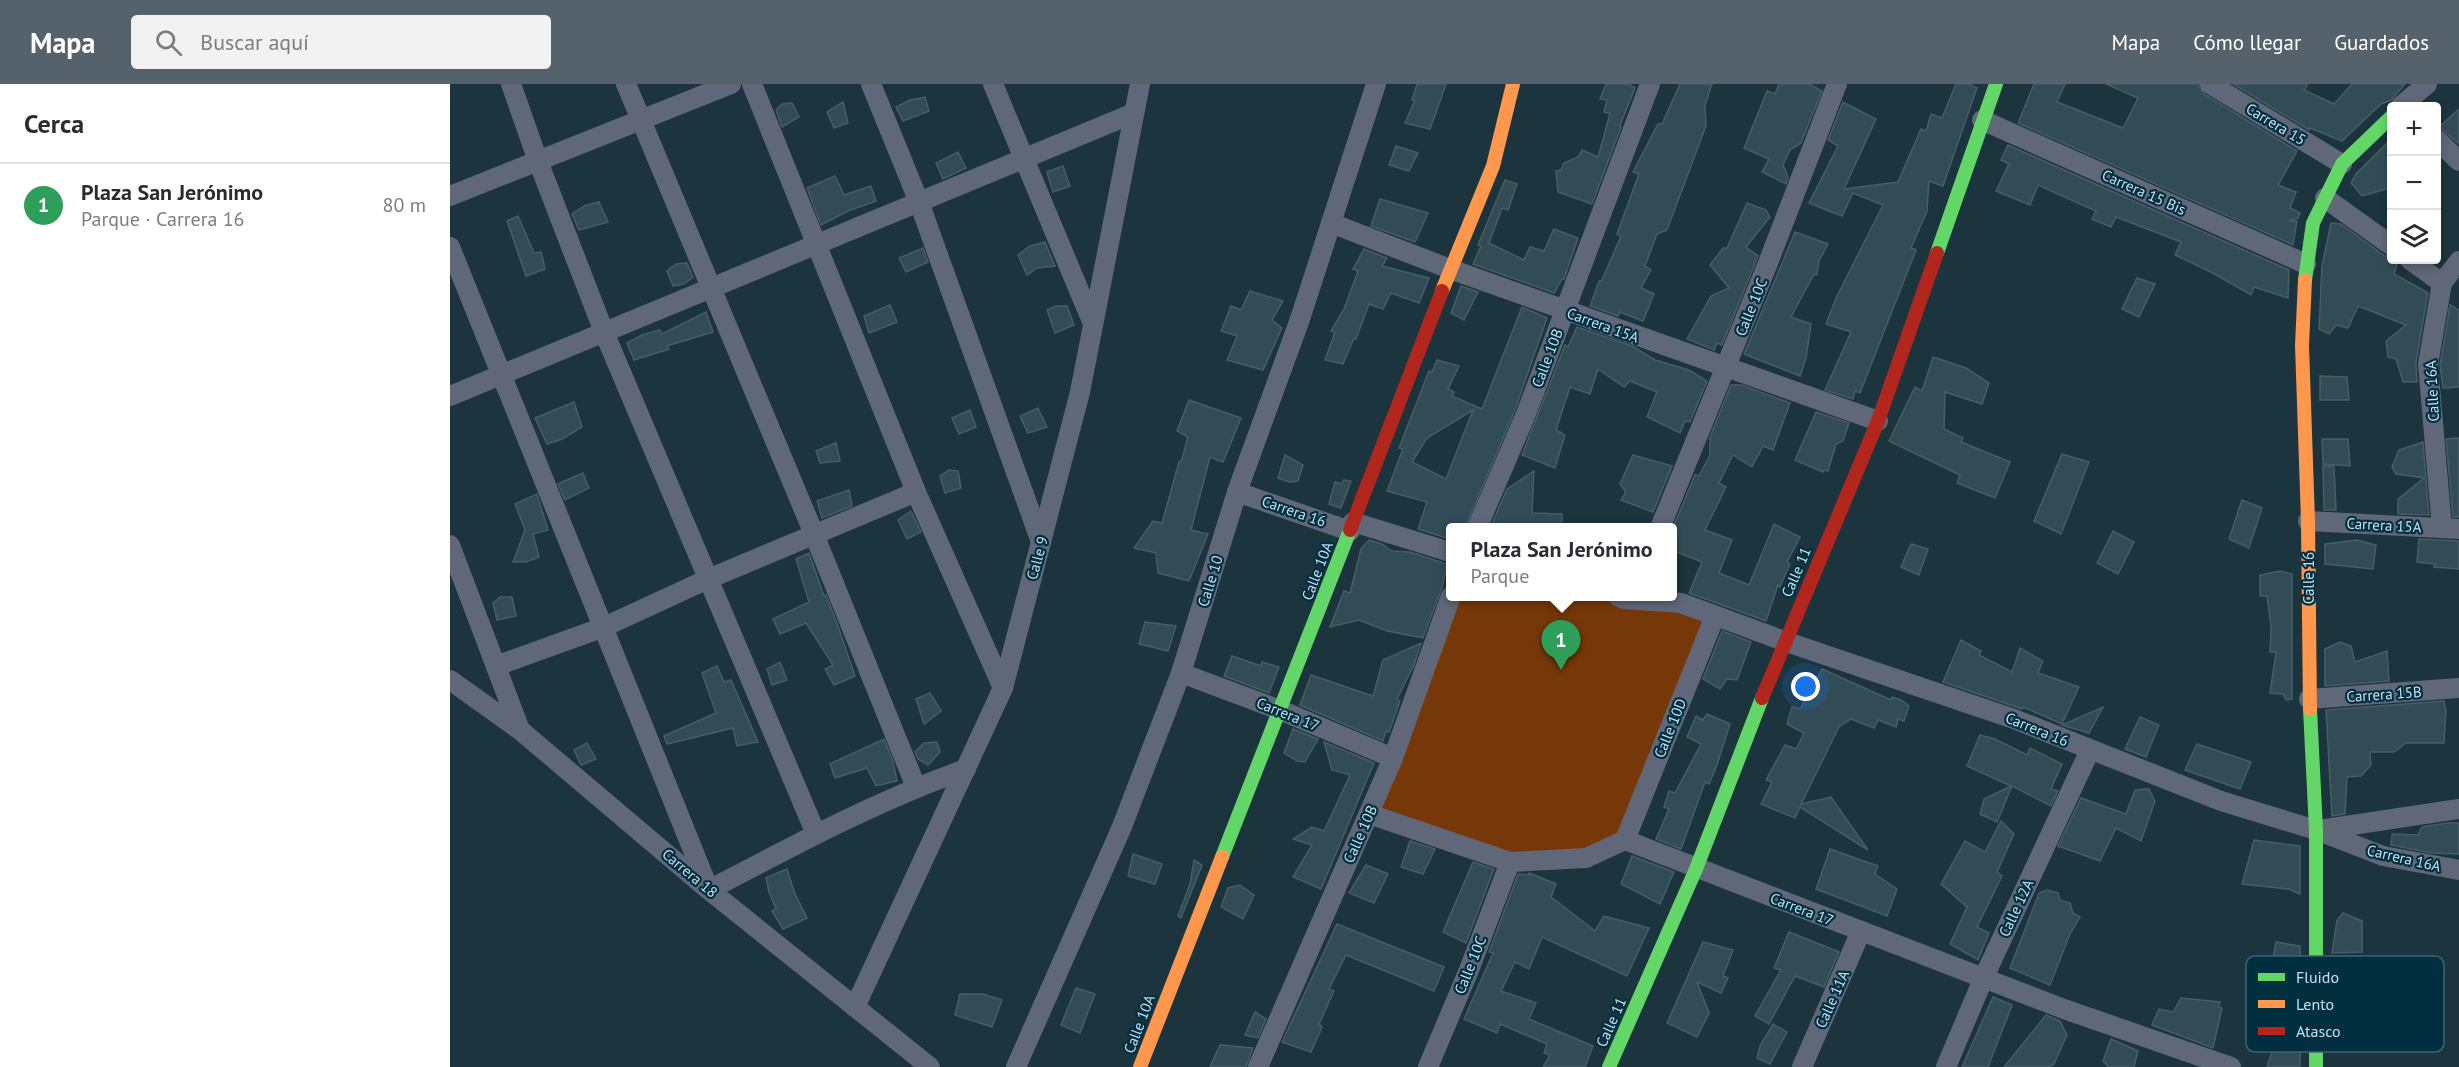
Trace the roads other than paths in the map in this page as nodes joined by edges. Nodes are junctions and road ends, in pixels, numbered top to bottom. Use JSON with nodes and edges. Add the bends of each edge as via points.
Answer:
{"nodes":[{"id":1,"x":511,"y":84,"type":"edge"},
{"id":2,"x":626,"y":84,"type":"edge"},
{"id":3,"x":731,"y":84,"type":"edge"},
{"id":4,"x":752,"y":84,"type":"edge"},
{"id":5,"x":871,"y":84,"type":"edge"},
{"id":6,"x":993,"y":84,"type":"edge"},
{"id":7,"x":1140,"y":84,"type":"edge"},
{"id":8,"x":1376,"y":84,"type":"edge"},
{"id":9,"x":1513,"y":84,"type":"edge"},
{"id":10,"x":1650,"y":84,"type":"edge"},
{"id":11,"x":1837,"y":84,"type":"edge"},
{"id":12,"x":1996,"y":84,"type":"edge"},
{"id":13,"x":2210,"y":84,"type":"edge"},
{"id":14,"x":2427,"y":84,"type":"edge"},
{"id":15,"x":2408,"y":102,"type":"edge"},
{"id":16,"x":1134,"y":113,"type":"junction"},
{"id":17,"x":641,"y":120,"type":"junction"},
{"id":18,"x":1982,"y":120,"type":"junction"},
{"id":19,"x":2387,"y":121,"type":"edge"},
{"id":20,"x":2441,"y":144,"type":"edge"},
{"id":21,"x":1024,"y":159,"type":"junction"},
{"id":22,"x":538,"y":161,"type":"junction"},
{"id":23,"x":2459,"y":161,"type":"edge"},
{"id":24,"x":2342,"y":164,"type":"junction"},
{"id":25,"x":450,"y":196,"type":"edge"},
{"id":26,"x":2325,"y":198,"type":"junction"},
{"id":27,"x":920,"y":202,"type":"junction"},
{"id":28,"x":1331,"y":223,"type":"junction"},
{"id":29,"x":2387,"y":243,"type":"edge"},
{"id":30,"x":816,"y":245,"type":"junction"},
{"id":31,"x":450,"y":247,"type":"edge"},
{"id":32,"x":2459,"y":261,"type":"edge"},
{"id":33,"x":2306,"y":264,"type":"junction"},
{"id":34,"x":2416,"y":264,"type":"edge"},
{"id":35,"x":1450,"y":269,"type":"junction"},
{"id":36,"x":2442,"y":283,"type":"junction"},
{"id":37,"x":711,"y":288,"type":"junction"},
{"id":38,"x":1565,"y":311,"type":"junction"},
{"id":39,"x":1093,"y":324,"type":"junction"},
{"id":40,"x":604,"y":332,"type":"junction"},
{"id":41,"x":1726,"y":368,"type":"junction"},
{"id":42,"x":502,"y":374,"type":"junction"},
{"id":43,"x":450,"y":396,"type":"edge"},
{"id":44,"x":1878,"y":421,"type":"junction"},
{"id":45,"x":916,"y":492,"type":"junction"},
{"id":46,"x":1237,"y":492,"type":"junction"},
{"id":47,"x":2308,"y":521,"type":"junction"},
{"id":48,"x":1479,"y":523,"type":"edge"},
{"id":49,"x":1662,"y":523,"type":"edge"},
{"id":50,"x":1352,"y":526,"type":"junction"},
{"id":51,"x":2450,"y":529,"type":"edge"},
{"id":52,"x":814,"y":534,"type":"junction"},
{"id":53,"x":1041,"y":542,"type":"junction"},
{"id":54,"x":450,"y":545,"type":"edge"},
{"id":55,"x":1446,"y":551,"type":"edge"},
{"id":56,"x":708,"y":579,"type":"junction"},
{"id":57,"x":1450,"y":601,"type":"edge"},
{"id":58,"x":1662,"y":601,"type":"edge"},
{"id":59,"x":1715,"y":616,"type":"junction"},
{"id":60,"x":604,"y":627,"type":"junction"},
{"id":61,"x":1784,"y":641,"type":"junction"},
{"id":62,"x":496,"y":666,"type":"junction"},
{"id":63,"x":1181,"y":674,"type":"junction"},
{"id":64,"x":450,"y":680,"type":"edge"},
{"id":65,"x":1003,"y":688,"type":"junction"},
{"id":66,"x":2459,"y":688,"type":"edge"},
{"id":67,"x":2309,"y":699,"type":"junction"},
{"id":68,"x":1280,"y":710,"type":"junction"},
{"id":69,"x":520,"y":730,"type":"junction"},
{"id":70,"x":2090,"y":750,"type":"junction"},
{"id":71,"x":1393,"y":758,"type":"junction"},
{"id":72,"x":966,"y":769,"type":"junction"},
{"id":73,"x":916,"y":787,"type":"junction"},
{"id":74,"x":2459,"y":809,"type":"edge"},
{"id":75,"x":1369,"y":814,"type":"junction"},
{"id":76,"x":2316,"y":830,"type":"junction"},
{"id":77,"x":816,"y":834,"type":"junction"},
{"id":78,"x":1625,"y":840,"type":"junction"},
{"id":79,"x":1510,"y":862,"type":"junction"},
{"id":80,"x":1696,"y":869,"type":"junction"},
{"id":81,"x":2459,"y":870,"type":"edge"},
{"id":82,"x":709,"y":890,"type":"junction"},
{"id":83,"x":1861,"y":931,"type":"junction"},
{"id":84,"x":2316,"y":956,"type":"edge"},
{"id":85,"x":1984,"y":978,"type":"junction"},
{"id":86,"x":855,"y":1007,"type":"junction"},
{"id":87,"x":930,"y":1067,"type":"edge"},
{"id":88,"x":1016,"y":1067,"type":"edge"},
{"id":89,"x":1140,"y":1067,"type":"edge"},
{"id":90,"x":1258,"y":1067,"type":"edge"},
{"id":91,"x":1428,"y":1067,"type":"edge"},
{"id":92,"x":1610,"y":1067,"type":"edge"},
{"id":93,"x":1802,"y":1067,"type":"edge"},
{"id":94,"x":1946,"y":1067,"type":"edge"},
{"id":95,"x":2231,"y":1067,"type":"edge"}],
"edges":[{"from":1,"to":22,"type":"street"},
{"from":2,"to":17,"type":"street"},
{"from":3,"to":17,"type":"street"},
{"from":4,"to":30,"type":"street"},
{"from":5,"to":27,"type":"street"},
{"from":6,"to":21,"type":"street"},
{"from":7,"to":16,"type":"street","name":"Calle 9"},
{"from":8,"to":28,"type":"street","name":"Calle 10"},
{"from":9,"to":35,"type":"street","name":"Calle 10A","via":[[1493,166]]},
{"from":10,"to":38,"type":"street","name":"Calle 10B"},
{"from":11,"to":41,"type":"street","name":"Calle 10C"},
{"from":12,"to":18,"type":"street","name":"Calle 11"},
{"from":13,"to":24,"type":"street","name":"Carrera 15"},
{"from":14,"to":15,"type":"street","name":"Calle 16"},
{"from":16,"to":21,"type":"street"},
{"from":16,"to":39,"type":"street","name":"Calle 9"},
{"from":17,"to":22,"type":"street"},
{"from":17,"to":37,"type":"street"},
{"from":18,"to":33,"type":"street","name":"Carrera 15 Bis"},
{"from":18,"to":44,"type":"street","name":"Calle 11"},
{"from":19,"to":24,"type":"street","name":"Calle 16"},
{"from":20,"to":23,"type":"street"},
{"from":21,"to":27,"type":"street"},
{"from":21,"to":39,"type":"street"},
{"from":22,"to":25,"type":"street"},
{"from":22,"to":40,"type":"street"},
{"from":24,"to":26,"type":"street","name":"Calle 16"},
{"from":26,"to":29,"type":"street"},
{"from":26,"to":33,"type":"street","name":"Calle 16","via":[[2313,224]]},
{"from":27,"to":30,"type":"street"},
{"from":27,"to":53,"type":"street"},
{"from":28,"to":35,"type":"street","name":"Carrera 15A"},
{"from":28,"to":46,"type":"street","name":"Calle 10"},
{"from":30,"to":37,"type":"street"},
{"from":30,"to":45,"type":"street"},
{"from":31,"to":42,"type":"street"},
{"from":32,"to":36,"type":"street","name":"Calle 16A"},
{"from":33,"to":47,"type":"street","name":"Calle 16","via":[[2302,345]]},
{"from":34,"to":36,"type":"street"},
{"from":35,"to":38,"type":"street","name":"Carrera 15A"},
{"from":35,"to":50,"type":"street","name":"Calle 10A"},
{"from":36,"to":51,"type":"street","name":"Calle 16A","via":[[2428,364]]},
{"from":37,"to":40,"type":"street"},
{"from":37,"to":52,"type":"street"},
{"from":38,"to":41,"type":"street","name":"Carrera 15A"},
{"from":38,"to":48,"type":"street","name":"Calle 10B"},
{"from":39,"to":53,"type":"street","name":"Calle 9","via":[[1080,392]]},
{"from":40,"to":42,"type":"street"},
{"from":40,"to":56,"type":"street"},
{"from":41,"to":44,"type":"street","name":"Carrera 15A"},
{"from":41,"to":49,"type":"street","name":"Calle 10C"},
{"from":42,"to":43,"type":"street"},
{"from":42,"to":60,"type":"street"},
{"from":44,"to":61,"type":"street","name":"Calle 11"},
{"from":45,"to":52,"type":"street"},
{"from":45,"to":65,"type":"street"},
{"from":46,"to":50,"type":"street","name":"Carrera 16"},
{"from":46,"to":63,"type":"street","name":"Calle 10"},
{"from":47,"to":51,"type":"street","name":"Carrera 15A"},
{"from":47,"to":67,"type":"street","name":"Calle 16"},
{"from":50,"to":55,"type":"street","name":"Carrera 16"},
{"from":50,"to":68,"type":"street","name":"Calle 10A"},
{"from":52,"to":56,"type":"street"},
{"from":52,"to":73,"type":"street"},
{"from":53,"to":65,"type":"street","name":"Calle 9"},
{"from":54,"to":62,"type":"street"},
{"from":56,"to":60,"type":"street"},
{"from":56,"to":77,"type":"street"},
{"from":57,"to":71,"type":"street","name":"Calle 10B"},
{"from":58,"to":59,"type":"street","name":"Carrera 16","via":[[1681,603]]},
{"from":59,"to":61,"type":"street","name":"Carrera 16"},
{"from":59,"to":78,"type":"street","name":"Calle 10D"},
{"from":60,"to":62,"type":"street"},
{"from":60,"to":82,"type":"street"},
{"from":61,"to":70,"type":"street","name":"Carrera 16","via":[[2014,719]]},
{"from":61,"to":80,"type":"street","name":"Calle 11"},
{"from":62,"to":69,"type":"street"},
{"from":63,"to":68,"type":"street","name":"Carrera 17"},
{"from":63,"to":88,"type":"street","name":"Calle 10","via":[[1121,829]]},
{"from":64,"to":69,"type":"street","name":"Carrera 18"},
{"from":65,"to":72,"type":"street","name":"Calle 9"},
{"from":66,"to":67,"type":"street","name":"Carrera 15B"},
{"from":67,"to":76,"type":"street","name":"Calle 16"},
{"from":68,"to":71,"type":"street","name":"Carrera 17"},
{"from":68,"to":89,"type":"street","name":"Calle 10A"},
{"from":69,"to":82,"type":"street","name":"Carrera 18"},
{"from":70,"to":76,"type":"street","name":"Carrera 16","via":[[2221,801]]},
{"from":70,"to":85,"type":"street","name":"Calle 12A"},
{"from":71,"to":75,"type":"street","name":"Calle 10B"},
{"from":72,"to":73,"type":"street"},
{"from":72,"to":86,"type":"street","name":"Calle 9"},
{"from":73,"to":77,"type":"street"},
{"from":74,"to":76,"type":"street","name":"Carrera 16"},
{"from":75,"to":79,"type":"street"},
{"from":75,"to":90,"type":"street","name":"Calle 10B"},
{"from":76,"to":81,"type":"street","name":"Carrera 16A","via":[[2383,856]]},
{"from":76,"to":84,"type":"street","name":"Calle 16"},
{"from":77,"to":82,"type":"street"},
{"from":78,"to":79,"type":"street","via":[[1586,858]]},
{"from":78,"to":80,"type":"street","name":"Carrera 17"},
{"from":79,"to":91,"type":"street","name":"Calle 10C"},
{"from":80,"to":83,"type":"street","name":"Carrera 17"},
{"from":80,"to":92,"type":"street","name":"Calle 11"},
{"from":82,"to":86,"type":"street","name":"Carrera 18"},
{"from":83,"to":85,"type":"street","name":"Carrera 17"},
{"from":83,"to":93,"type":"street","name":"Calle 11A"},
{"from":85,"to":94,"type":"street","name":"Calle 12A"},
{"from":85,"to":95,"type":"street","name":"Carrera 17"},
{"from":86,"to":87,"type":"street","name":"Carrera 18"}]}
